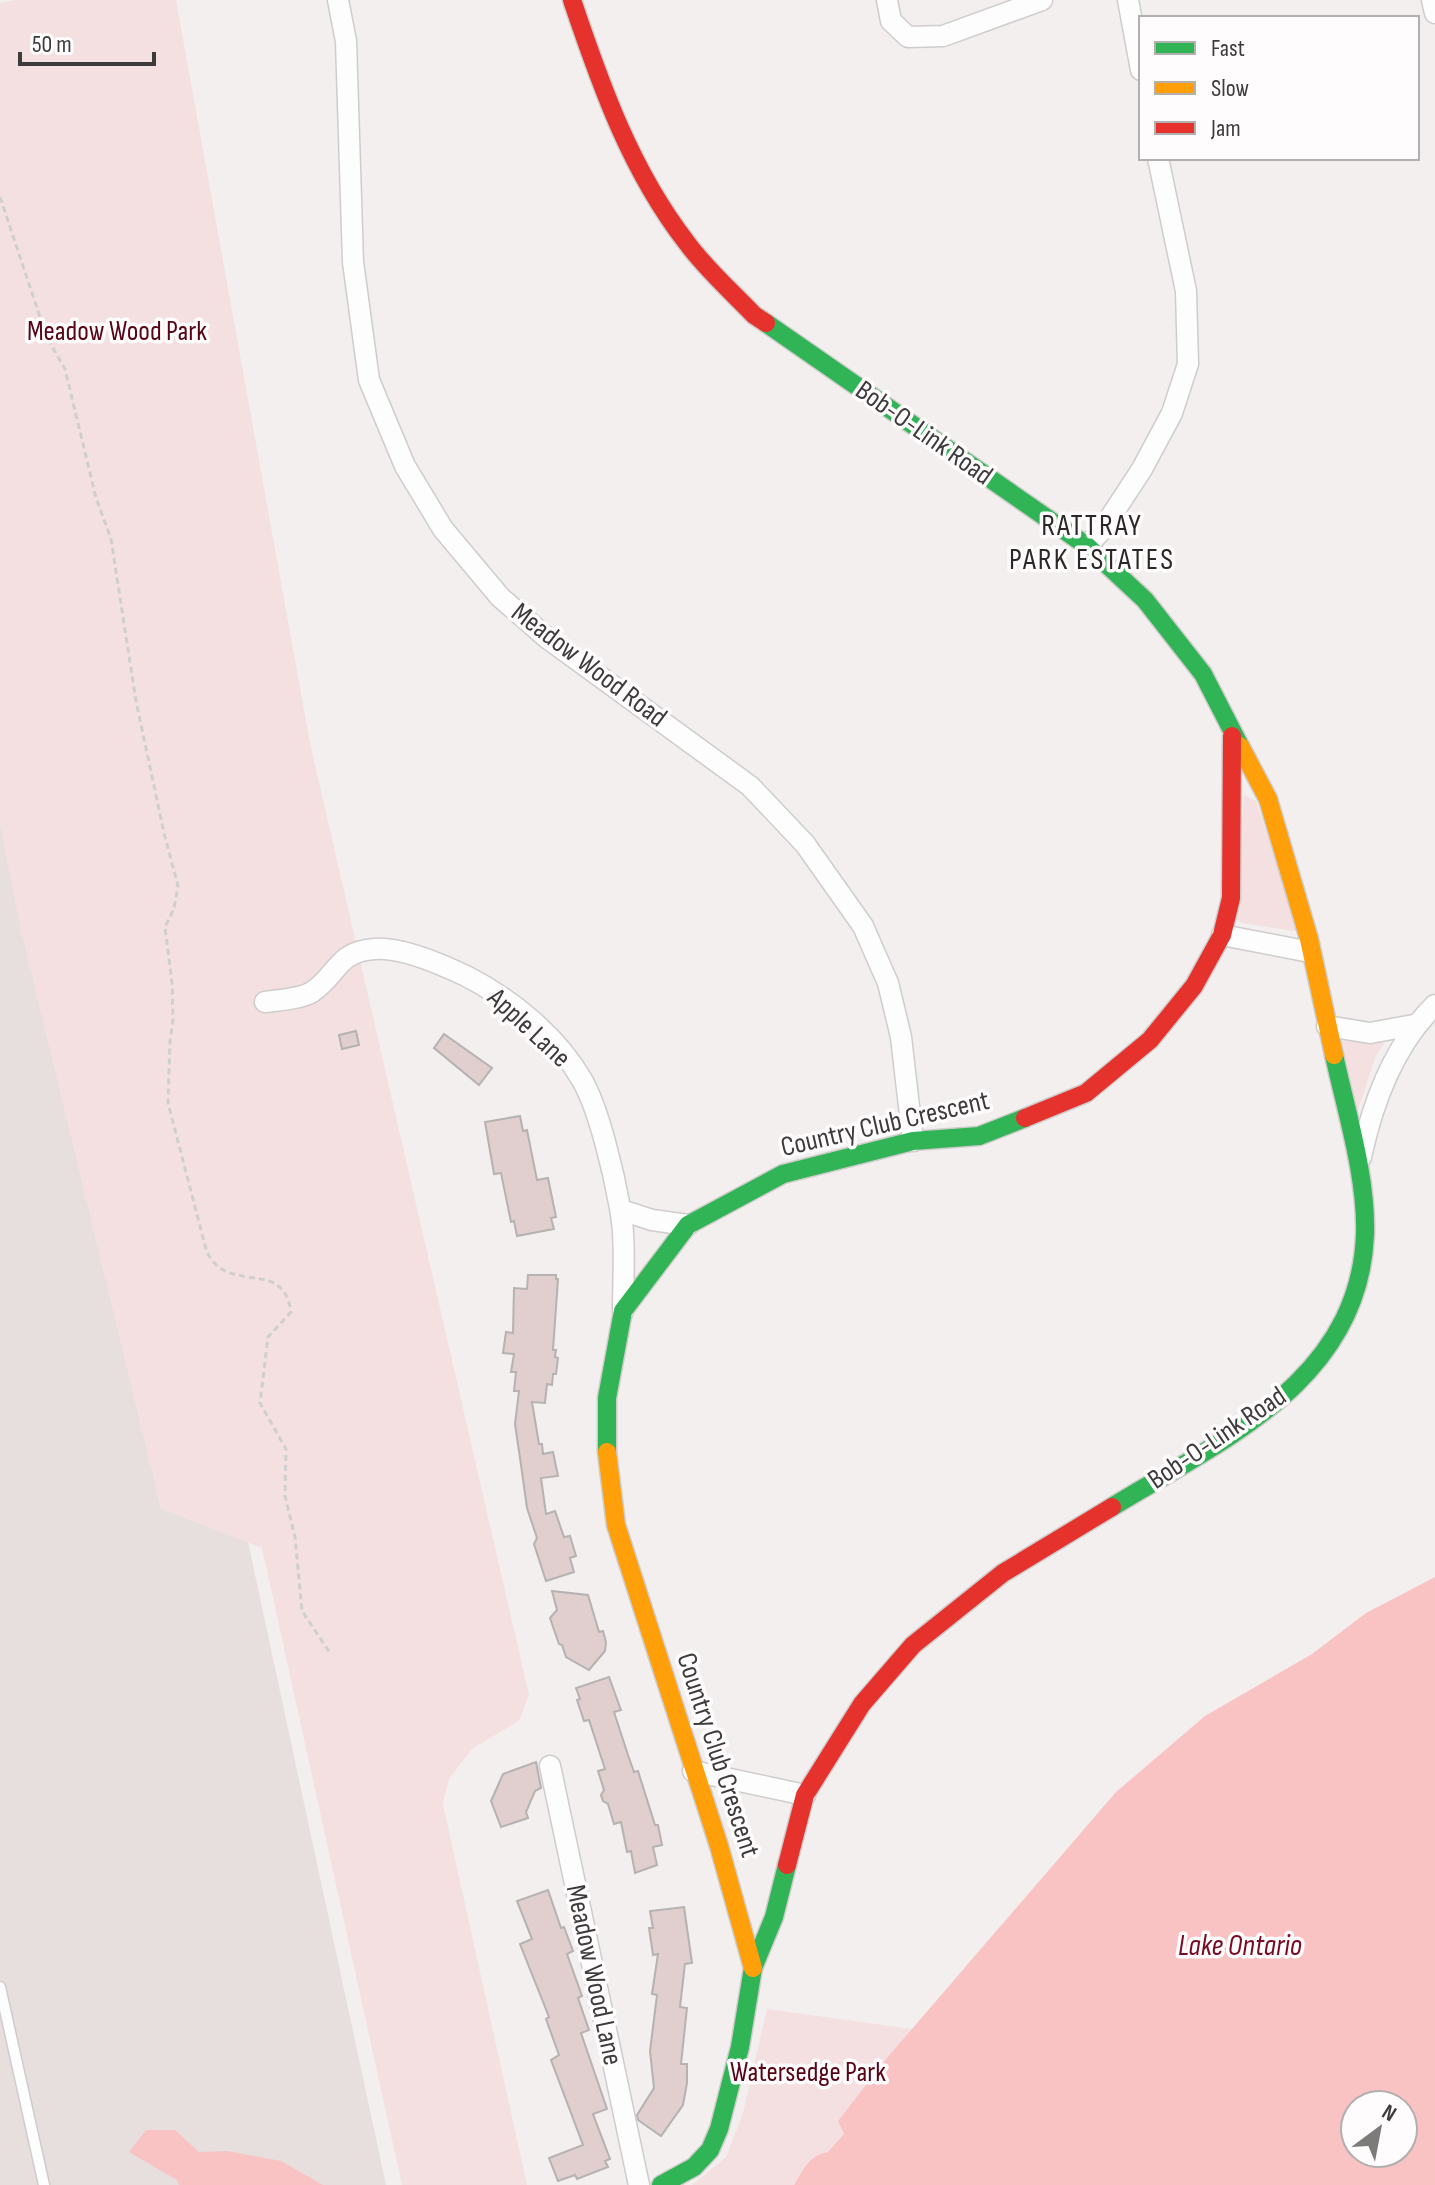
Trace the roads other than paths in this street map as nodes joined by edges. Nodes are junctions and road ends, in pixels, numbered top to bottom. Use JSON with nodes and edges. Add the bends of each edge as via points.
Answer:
{"nodes":[{"id":1,"x":338,"y":0,"type":"edge"},
{"id":2,"x":572,"y":0,"type":"edge"},
{"id":3,"x":887,"y":0,"type":"edge"},
{"id":4,"x":1042,"y":0,"type":"edge"},
{"id":5,"x":1128,"y":0,"type":"edge"},
{"id":6,"x":1432,"y":0,"type":"edge"},
{"id":7,"x":1435,"y":13,"type":"edge"},
{"id":8,"x":1139,"y":59,"type":"edge"},
{"id":9,"x":1158,"y":160,"type":"edge"},
{"id":10,"x":1087,"y":546,"type":"junction"},
{"id":11,"x":1232,"y":731,"type":"junction"},
{"id":12,"x":1222,"y":935,"type":"junction"},
{"id":13,"x":1310,"y":952,"type":"junction"},
{"id":14,"x":265,"y":1002,"type":"dead end"},
{"id":15,"x":1435,"y":1005,"type":"edge"},
{"id":16,"x":1414,"y":1025,"type":"junction"},
{"id":17,"x":1327,"y":1026,"type":"junction"},
{"id":18,"x":913,"y":1141,"type":"junction"},
{"id":19,"x":1359,"y":1169,"type":"junction"},
{"id":20,"x":621,"y":1210,"type":"junction"},
{"id":21,"x":688,"y":1225,"type":"junction"},
{"id":22,"x":623,"y":1311,"type":"junction"},
{"id":23,"x":550,"y":1766,"type":"dead end"},
{"id":24,"x":693,"y":1771,"type":"junction"},
{"id":25,"x":805,"y":1795,"type":"junction"},
{"id":26,"x":753,"y":1968,"type":"junction"},
{"id":27,"x":0,"y":1987,"type":"edge"},
{"id":28,"x":44,"y":2185,"type":"edge"},
{"id":29,"x":639,"y":2185,"type":"edge"},
{"id":30,"x":661,"y":2185,"type":"edge"}],
"edges":[{"from":1,"to":18,"type":"street","name":"Meadow Wood Road","via":[[346,41],[353,262],[369,380],[405,466],[443,529],[500,597],[547,638],[750,786],[805,844],[863,926],[888,983],[901,1037]]},
{"from":2,"to":10,"type":"street","name":"Bob-O-Link Road","via":[[635,164],[687,244],[754,315]]},
{"from":3,"to":4,"type":"street","via":[[891,21],[908,37],[943,36]]},
{"from":5,"to":8,"type":"street"},
{"from":6,"to":7,"type":"street"},
{"from":9,"to":10,"type":"street","via":[[1186,291],[1188,364],[1172,413],[1142,469]]},
{"from":10,"to":11,"type":"street","name":"Bob-O-Link Road","via":[[1177,638],[1203,674]]},
{"from":11,"to":12,"type":"street","name":"Country Club Crescent","via":[[1231,898]]},
{"from":11,"to":13,"type":"street","name":"Bob-O-Link Road","via":[[1268,799]]},
{"from":12,"to":13,"type":"street"},
{"from":12,"to":18,"type":"street","name":"Country Club Crescent","via":[[1194,986],[1150,1040],[1086,1093],[979,1136]]},
{"from":13,"to":17,"type":"street","name":"Bob-O-Link Road"},
{"from":14,"to":20,"type":"street","name":"Apple Lane","via":[[311,993],[347,955],[376,948],[418,956],[488,987],[567,1056],[584,1083]]},
{"from":15,"to":16,"type":"street"},
{"from":16,"to":17,"type":"street","via":[[1370,1033]]},
{"from":16,"to":19,"type":"street","via":[[1395,1057],[1367,1130]]},
{"from":17,"to":19,"type":"street","name":"Bob-O-Link Road"},
{"from":18,"to":21,"type":"street","name":"Country Club Crescent","via":[[783,1174]]},
{"from":19,"to":25,"type":"street","name":"Bob-O-Link Road","via":[[1365,1233],[1360,1278],[1340,1330],[1302,1381],[1253,1421],[1003,1573],[913,1645],[862,1704]]},
{"from":20,"to":21,"type":"street"},
{"from":20,"to":22,"type":"street","name":"Apple Lane"},
{"from":21,"to":22,"type":"street","name":"Country Club Crescent"},
{"from":22,"to":24,"type":"street","name":"Country Club Crescent","via":[[607,1398],[607,1457],[616,1525]]},
{"from":23,"to":29,"type":"street","name":"Meadow Wood Lane"},
{"from":24,"to":25,"type":"street"},
{"from":24,"to":26,"type":"street","name":"Country Club Crescent"},
{"from":25,"to":26,"type":"street","name":"Bob-O-Link Road","via":[[774,1917]]},
{"from":26,"to":30,"type":"street","via":[[719,2129],[710,2150],[694,2167]]},
{"from":27,"to":28,"type":"lane"}]}
